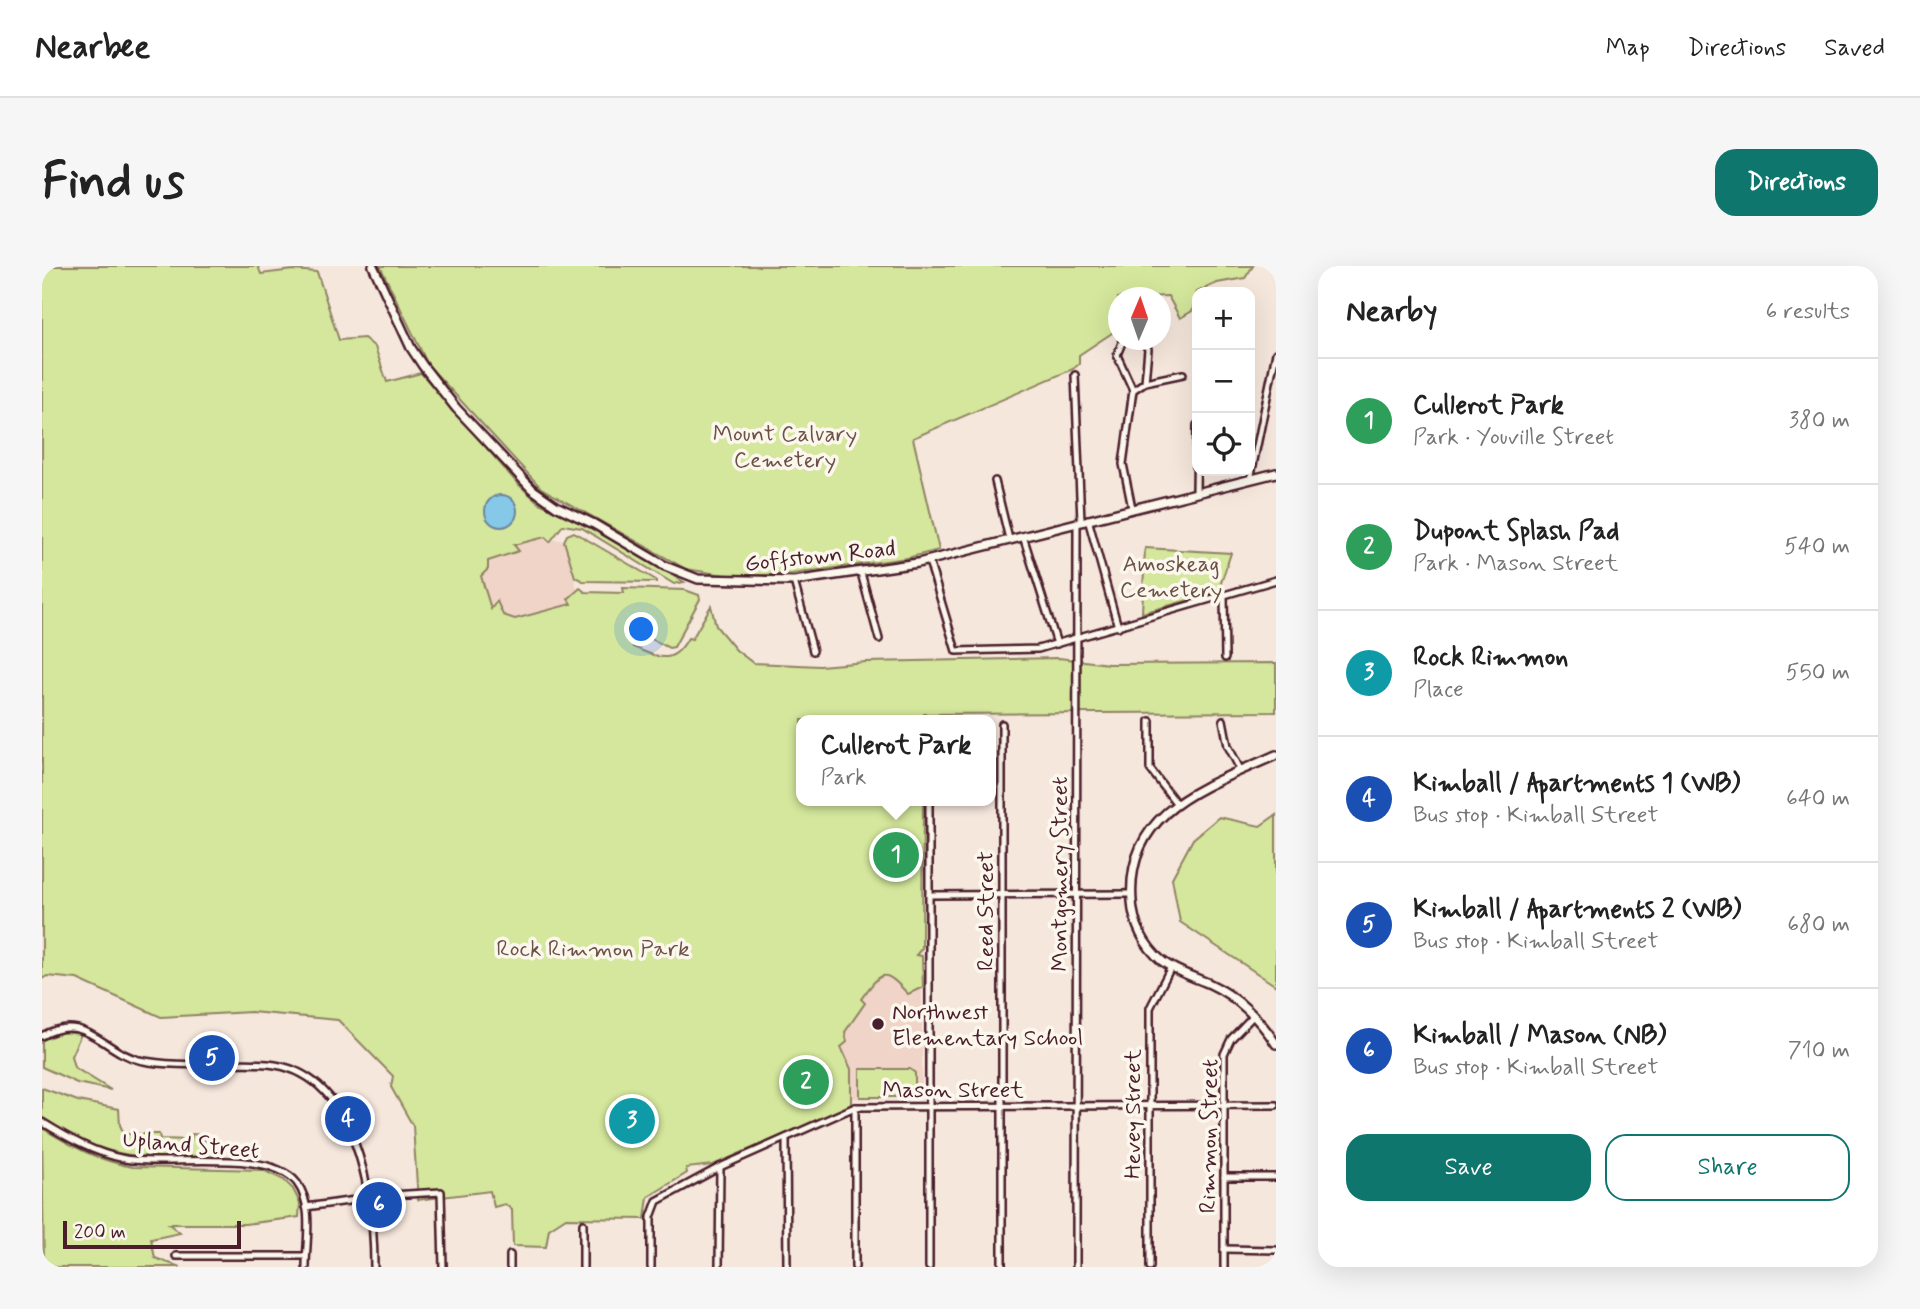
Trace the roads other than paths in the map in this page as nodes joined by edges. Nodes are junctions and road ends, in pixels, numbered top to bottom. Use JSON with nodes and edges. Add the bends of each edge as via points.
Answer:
{"nodes":[{"id":1,"x":373,"y":266,"type":"edge"},
{"id":2,"x":1119,"y":350,"type":"edge"},
{"id":3,"x":1148,"y":350,"type":"edge"},
{"id":4,"x":1276,"y":353,"type":"edge"},
{"id":5,"x":1183,"y":374,"type":"dead end"},
{"id":6,"x":1074,"y":375,"type":"dead end"},
{"id":7,"x":1145,"y":382,"type":"junction"},
{"id":8,"x":1133,"y":390,"type":"junction"},
{"id":9,"x":1276,"y":473,"type":"edge"},
{"id":10,"x":1196,"y":476,"type":"edge"},
{"id":11,"x":1250,"y":480,"type":"junction"},
{"id":12,"x":995,"y":481,"type":"dead end"},
{"id":13,"x":1196,"y":492,"type":"junction"},
{"id":14,"x":1132,"y":508,"type":"junction"},
{"id":15,"x":1082,"y":521,"type":"junction"},
{"id":16,"x":1023,"y":536,"type":"junction"},
{"id":17,"x":1009,"y":539,"type":"junction"},
{"id":18,"x":929,"y":561,"type":"junction"},
{"id":19,"x":861,"y":573,"type":"junction"},
{"id":20,"x":1276,"y":580,"type":"edge"},
{"id":21,"x":793,"y":581,"type":"junction"},
{"id":22,"x":1224,"y":596,"type":"junction"},
{"id":23,"x":1118,"y":627,"type":"junction"},
{"id":24,"x":879,"y":639,"type":"dead end"},
{"id":25,"x":1076,"y":640,"type":"junction"},
{"id":26,"x":1057,"y":644,"type":"junction"},
{"id":27,"x":813,"y":651,"type":"dead end"},
{"id":28,"x":1225,"y":658,"type":"dead end"},
{"id":29,"x":1223,"y":720,"type":"dead end"},
{"id":30,"x":1150,"y":721,"type":"dead end"},
{"id":31,"x":1002,"y":724,"type":"dead end"},
{"id":32,"x":1276,"y":755,"type":"edge"},
{"id":33,"x":1241,"y":771,"type":"junction"},
{"id":34,"x":1176,"y":803,"type":"junction"},
{"id":35,"x":929,"y":806,"type":"edge"},
{"id":36,"x":1076,"y":894,"type":"junction"},
{"id":37,"x":1131,"y":894,"type":"junction"},
{"id":38,"x":929,"y":895,"type":"junction"},
{"id":39,"x":1003,"y":895,"type":"junction"},
{"id":40,"x":1171,"y":967,"type":"junction"},
{"id":41,"x":1253,"y":1016,"type":"junction"},
{"id":42,"x":42,"y":1036,"type":"edge"},
{"id":43,"x":1276,"y":1044,"type":"edge"},
{"id":44,"x":1150,"y":1105,"type":"junction"},
{"id":45,"x":1276,"y":1105,"type":"edge"},
{"id":46,"x":929,"y":1106,"type":"junction"},
{"id":47,"x":1003,"y":1106,"type":"junction"},
{"id":48,"x":1075,"y":1106,"type":"junction"},
{"id":49,"x":1224,"y":1106,"type":"junction"},
{"id":50,"x":855,"y":1107,"type":"junction"},
{"id":51,"x":42,"y":1122,"type":"edge"},
{"id":52,"x":786,"y":1138,"type":"junction"},
{"id":53,"x":720,"y":1167,"type":"junction"},
{"id":54,"x":1224,"y":1177,"type":"junction"},
{"id":55,"x":1276,"y":1177,"type":"edge"},
{"id":56,"x":371,"y":1198,"type":"junction"},
{"id":57,"x":306,"y":1207,"type":"junction"},
{"id":58,"x":583,"y":1224,"type":"dead end"},
{"id":59,"x":1224,"y":1249,"type":"junction"},
{"id":60,"x":1276,"y":1250,"type":"edge"},
{"id":61,"x":510,"y":1255,"type":"dead end"},
{"id":62,"x":176,"y":1256,"type":"dead end"},
{"id":63,"x":306,"y":1256,"type":"junction"},
{"id":64,"x":306,"y":1267,"type":"edge"},
{"id":65,"x":374,"y":1267,"type":"edge"},
{"id":66,"x":443,"y":1267,"type":"edge"},
{"id":67,"x":510,"y":1267,"type":"edge"},
{"id":68,"x":583,"y":1267,"type":"edge"},
{"id":69,"x":651,"y":1267,"type":"edge"},
{"id":70,"x":719,"y":1267,"type":"edge"},
{"id":71,"x":787,"y":1267,"type":"edge"},
{"id":72,"x":855,"y":1267,"type":"edge"},
{"id":73,"x":929,"y":1267,"type":"edge"},
{"id":74,"x":1002,"y":1267,"type":"edge"},
{"id":75,"x":1076,"y":1267,"type":"edge"},
{"id":76,"x":1150,"y":1267,"type":"edge"},
{"id":77,"x":1224,"y":1267,"type":"edge"}],
"edges":[{"from":1,"to":21,"type":"main road","name":"Goffstown Road","via":[[411,348],[438,387],[548,501],[690,578]]},
{"from":2,"to":8,"type":"street","via":[[1117,355]]},
{"from":3,"to":7,"type":"street"},
{"from":4,"to":11,"type":"street"},
{"from":5,"to":7,"type":"street"},
{"from":6,"to":15,"type":"street"},
{"from":7,"to":8,"type":"street"},
{"from":8,"to":14,"type":"street","via":[[1123,464]]},
{"from":9,"to":11,"type":"main road","name":"Goffstown Road"},
{"from":10,"to":13,"type":"street"},
{"from":11,"to":13,"type":"main road","name":"Goffstown Road"},
{"from":12,"to":17,"type":"street"},
{"from":13,"to":14,"type":"main road","name":"Goffstown Road"},
{"from":14,"to":15,"type":"main road","name":"Goffstown Road"},
{"from":15,"to":16,"type":"main road","name":"Goffstown Road"},
{"from":15,"to":23,"type":"street"},
{"from":15,"to":25,"type":"street","name":"Montgomery Street"},
{"from":16,"to":17,"type":"main road","name":"Goffstown Road"},
{"from":16,"to":26,"type":"street"},
{"from":17,"to":18,"type":"main road","name":"Goffstown Road"},
{"from":18,"to":19,"type":"main road","name":"Goffstown Road"},
{"from":18,"to":26,"type":"street","via":[[956,651],[1031,650]]},
{"from":19,"to":21,"type":"main road","name":"Goffstown Road"},
{"from":19,"to":24,"type":"street"},
{"from":20,"to":22,"type":"street"},
{"from":21,"to":27,"type":"street"},
{"from":22,"to":23,"type":"street"},
{"from":22,"to":28,"type":"street"},
{"from":23,"to":25,"type":"street"},
{"from":25,"to":26,"type":"street"},
{"from":25,"to":36,"type":"street","name":"Montgomery Street"},
{"from":29,"to":33,"type":"street","via":[[1228,746]]},
{"from":30,"to":34,"type":"street","via":[[1150,769]]},
{"from":31,"to":39,"type":"street","name":"Reed Street"},
{"from":32,"to":33,"type":"main road"},
{"from":33,"to":34,"type":"main road"},
{"from":34,"to":37,"type":"main road","via":[[1144,840],[1133,867]]},
{"from":35,"to":38,"type":"street"},
{"from":36,"to":37,"type":"street"},
{"from":36,"to":39,"type":"street"},
{"from":36,"to":48,"type":"street","name":"Montgomery Street"},
{"from":37,"to":40,"type":"main road","via":[[1138,929],[1155,954]]},
{"from":38,"to":39,"type":"street"},
{"from":38,"to":46,"type":"street"},
{"from":39,"to":47,"type":"street","name":"Reed Street"},
{"from":40,"to":41,"type":"main road","via":[[1218,988]]},
{"from":40,"to":44,"type":"street","name":"Hevey Street","via":[[1150,1002]]},
{"from":41,"to":43,"type":"main road"},
{"from":41,"to":49,"type":"street","name":"Rimmon Street","via":[[1227,1045]]},
{"from":42,"to":56,"type":"street","via":[[75,1028],[137,1059],[270,1064],[297,1071],[333,1102],[357,1152]]},
{"from":44,"to":48,"type":"street","name":"Mason Street"},
{"from":44,"to":49,"type":"street","name":"Mason Street"},
{"from":44,"to":76,"type":"street","name":"Hevey Street"},
{"from":45,"to":49,"type":"street","name":"Mason Street"},
{"from":46,"to":47,"type":"street","name":"Mason Street"},
{"from":46,"to":50,"type":"street","name":"Mason Street"},
{"from":46,"to":73,"type":"street"},
{"from":47,"to":48,"type":"street","name":"Mason Street"},
{"from":47,"to":74,"type":"street","name":"Reed Street"},
{"from":48,"to":75,"type":"street","name":"Montgomery Street"},
{"from":49,"to":54,"type":"street","name":"Rimmon Street"},
{"from":50,"to":52,"type":"street","name":"Mason Street"},
{"from":50,"to":72,"type":"street"},
{"from":51,"to":57,"type":"street","name":"Upland Street","via":[[86,1147],[126,1159],[273,1168],[298,1184]]},
{"from":52,"to":53,"type":"street","name":"Mason Street"},
{"from":52,"to":71,"type":"street"},
{"from":53,"to":69,"type":"street","name":"Mason Street","via":[[653,1205]]},
{"from":53,"to":70,"type":"street"},
{"from":54,"to":55,"type":"street"},
{"from":54,"to":59,"type":"street","name":"Rimmon Street"},
{"from":56,"to":57,"type":"street"},
{"from":56,"to":65,"type":"street"},
{"from":56,"to":66,"type":"street","via":[[441,1192]]},
{"from":57,"to":63,"type":"street"},
{"from":58,"to":68,"type":"street"},
{"from":59,"to":60,"type":"street"},
{"from":59,"to":77,"type":"street","name":"Rimmon Street"},
{"from":61,"to":67,"type":"street"},
{"from":62,"to":63,"type":"street"},
{"from":63,"to":64,"type":"street"}]}
